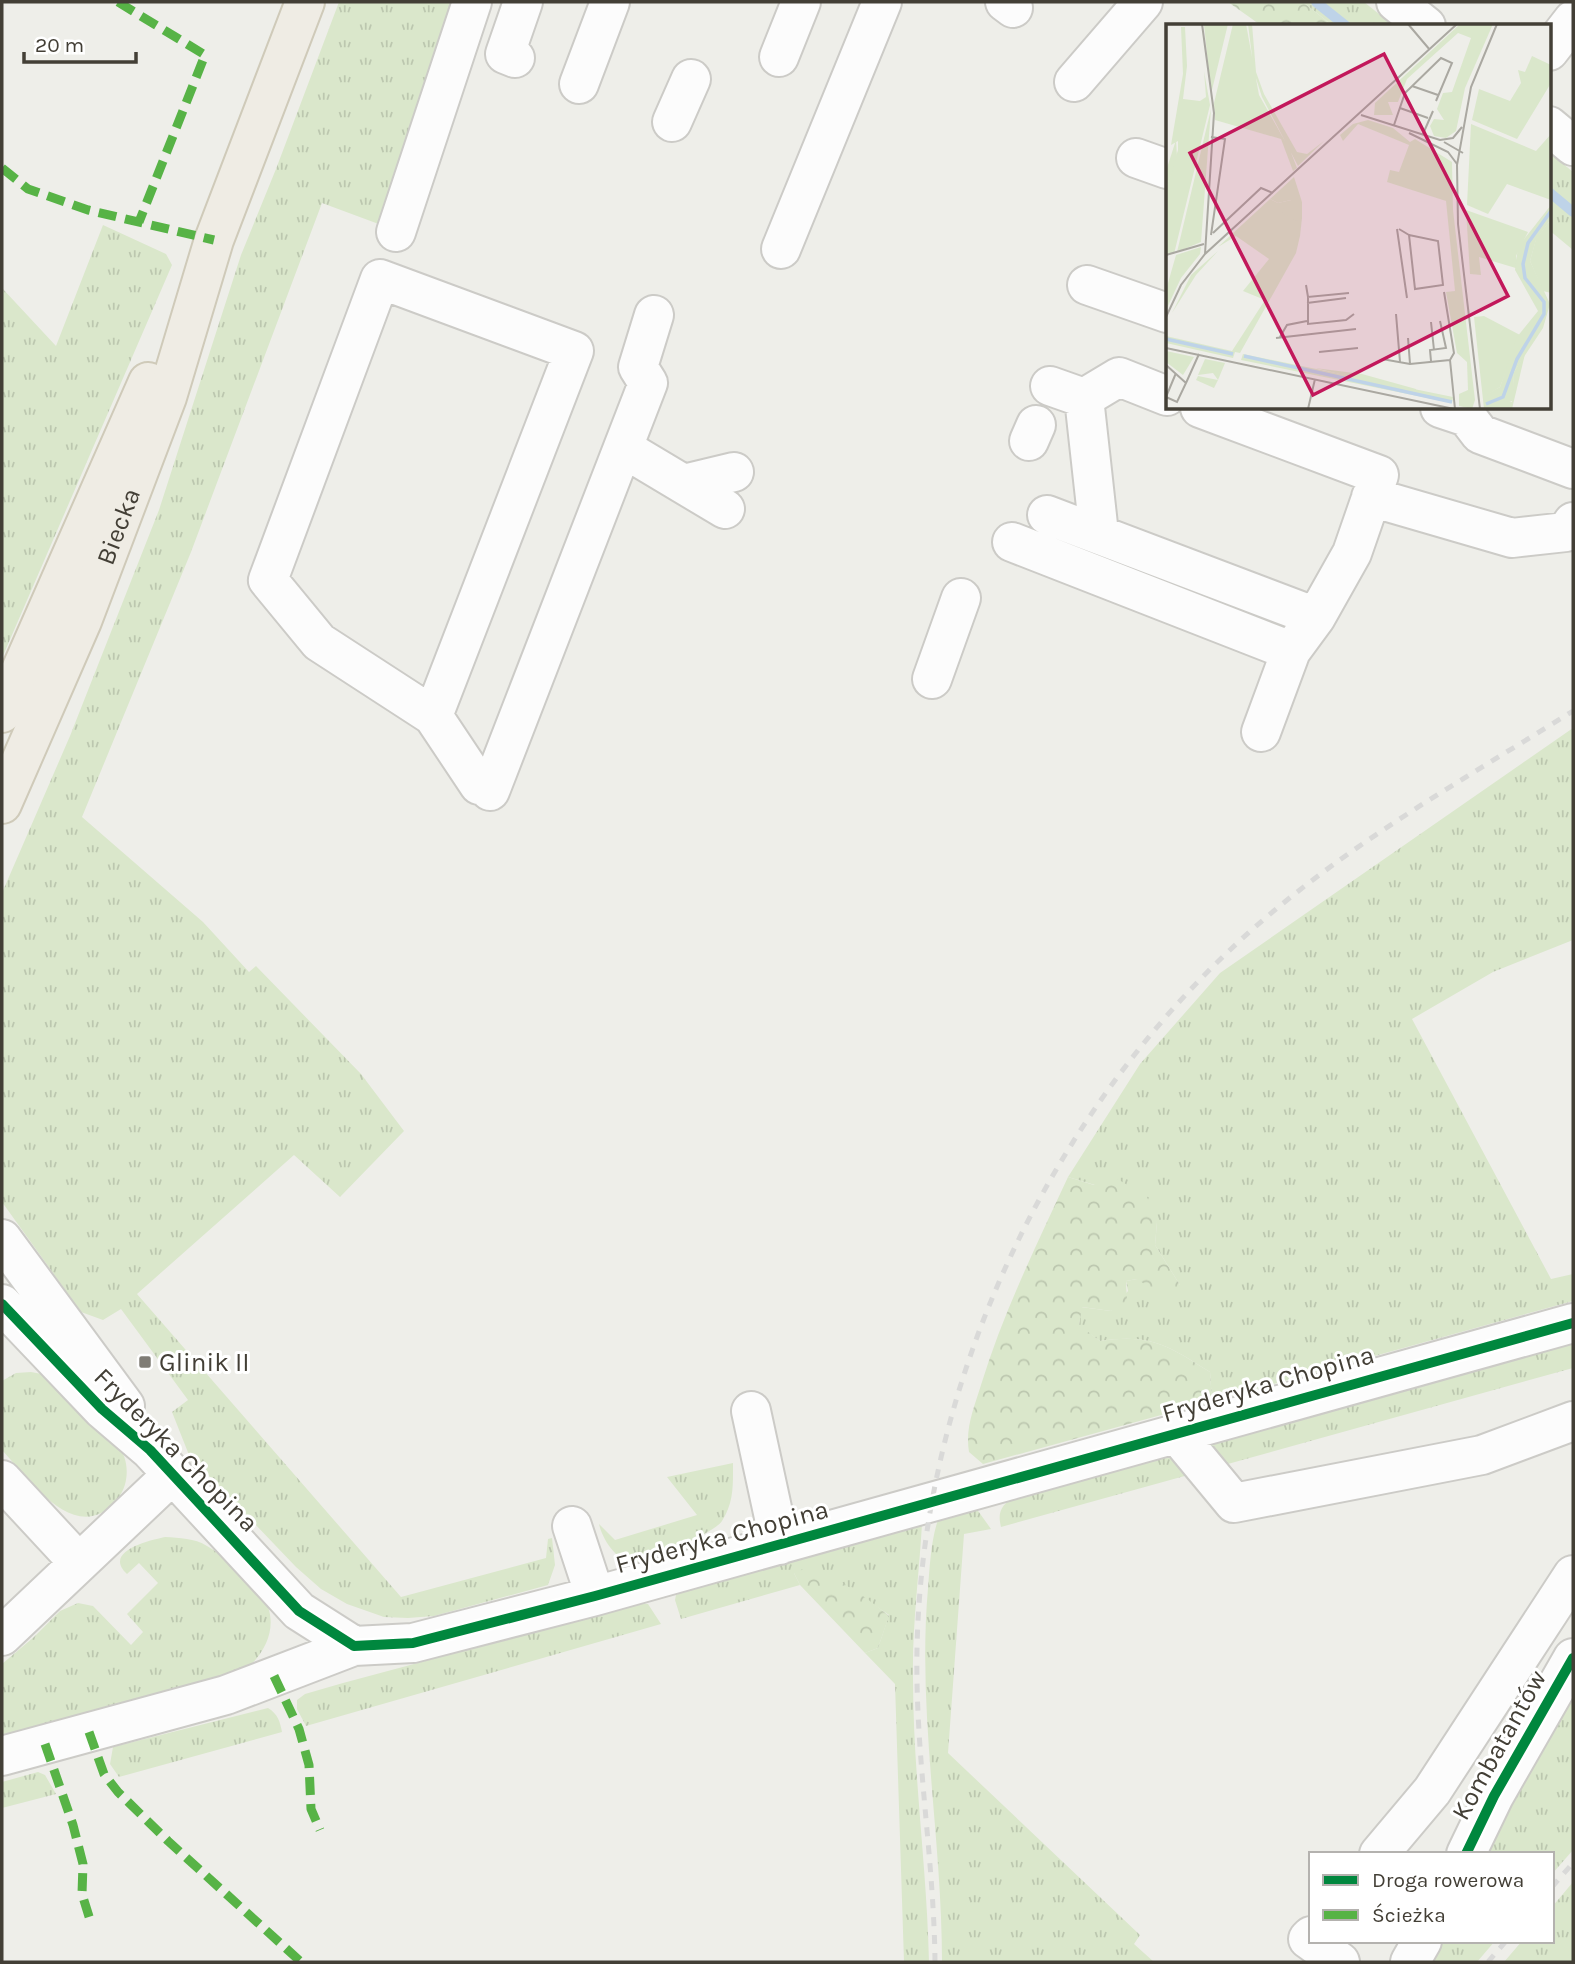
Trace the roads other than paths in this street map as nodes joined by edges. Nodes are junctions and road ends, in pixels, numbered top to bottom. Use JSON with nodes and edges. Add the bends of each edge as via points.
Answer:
{"nodes":[{"id":1,"x":305,"y":2,"type":"edge"},
{"id":2,"x":472,"y":2,"type":"edge"},
{"id":3,"x":523,"y":2,"type":"edge"},
{"id":4,"x":610,"y":2,"type":"edge"},
{"id":5,"x":801,"y":2,"type":"edge"},
{"id":6,"x":882,"y":2,"type":"edge"},
{"id":7,"x":1143,"y":2,"type":"edge"},
{"id":8,"x":1396,"y":2,"type":"edge"},
{"id":9,"x":1573,"y":20,"type":"edge"},
{"id":10,"x":1424,"y":24,"type":"edge"},
{"id":11,"x":1550,"y":50,"type":"edge"},
{"id":12,"x":779,"y":57,"type":"dead end"},
{"id":13,"x":515,"y":58,"type":"dead end"},
{"id":14,"x":691,"y":79,"type":"dead end"},
{"id":15,"x":1074,"y":82,"type":"dead end"},
{"id":16,"x":579,"y":84,"type":"dead end"},
{"id":17,"x":672,"y":122,"type":"dead end"},
{"id":18,"x":1550,"y":127,"type":"edge"},
{"id":19,"x":1573,"y":146,"type":"edge"},
{"id":20,"x":396,"y":232,"type":"dead end"},
{"id":21,"x":214,"y":240,"type":"junction"},
{"id":22,"x":781,"y":249,"type":"dead end"},
{"id":23,"x":1087,"y":285,"type":"dead end"},
{"id":24,"x":1166,"y":313,"type":"edge"},
{"id":25,"x":654,"y":315,"type":"dead end"},
{"id":26,"x":1166,"y":396,"type":"edge"},
{"id":27,"x":1205,"y":410,"type":"edge"},
{"id":28,"x":1446,"y":410,"type":"edge"},
{"id":29,"x":623,"y":448,"type":"junction"},
{"id":30,"x":1573,"y":469,"type":"edge"},
{"id":31,"x":734,"y":472,"type":"dead end"},
{"id":32,"x":684,"y":484,"type":"junction"},
{"id":33,"x":1371,"y":497,"type":"junction"},
{"id":34,"x":725,"y":509,"type":"dead end"},
{"id":35,"x":1047,"y":515,"type":"dead end"},
{"id":36,"x":1573,"y":522,"type":"edge"},
{"id":37,"x":1098,"y":534,"type":"junction"},
{"id":38,"x":1012,"y":542,"type":"dead end"},
{"id":39,"x":961,"y":598,"type":"dead end"},
{"id":40,"x":1316,"y":617,"type":"junction"},
{"id":41,"x":1291,"y":650,"type":"junction"},
{"id":42,"x":932,"y":679,"type":"dead end"},
{"id":43,"x":2,"y":713,"type":"edge"},
{"id":44,"x":433,"y":716,"type":"junction"},
{"id":45,"x":1261,"y":732,"type":"dead end"},
{"id":46,"x":2,"y":803,"type":"edge"},
{"id":47,"x":2,"y":1239,"type":"edge"},
{"id":48,"x":7,"y":1319,"type":"edge"},
{"id":49,"x":1573,"y":1323,"type":"edge"},
{"id":50,"x":751,"y":1411,"type":"dead end"},
{"id":51,"x":1573,"y":1421,"type":"edge"},
{"id":52,"x":1176,"y":1433,"type":"junction"},
{"id":53,"x":162,"y":1462,"type":"junction"},
{"id":54,"x":2,"y":1480,"type":"edge"},
{"id":55,"x":572,"y":1526,"type":"dead end"},
{"id":56,"x":780,"y":1545,"type":"junction"},
{"id":57,"x":79,"y":1563,"type":"junction"},
{"id":58,"x":1573,"y":1575,"type":"edge"},
{"id":59,"x":595,"y":1596,"type":"junction"},
{"id":60,"x":2,"y":1636,"type":"edge"},
{"id":61,"x":354,"y":1646,"type":"junction"},
{"id":62,"x":1573,"y":1658,"type":"edge"},
{"id":63,"x":2,"y":1756,"type":"edge"},
{"id":64,"x":1381,"y":1852,"type":"edge"},
{"id":65,"x":1467,"y":1852,"type":"edge"},
{"id":66,"x":1314,"y":1943,"type":"edge"},
{"id":67,"x":1421,"y":1943,"type":"edge"},
{"id":68,"x":1340,"y":1962,"type":"edge"},
{"id":69,"x":1410,"y":1962,"type":"edge"}],
"edges":[{"from":1,"to":21,"type":"main road","name":"Biecka"},
{"from":2,"to":20,"type":"street"},
{"from":3,"to":13,"type":"street","via":[[505,54]]},
{"from":4,"to":16,"type":"street"},
{"from":5,"to":12,"type":"street"},
{"from":6,"to":22,"type":"street"},
{"from":7,"to":15,"type":"street"},
{"from":8,"to":10,"type":"street"},
{"from":9,"to":11,"type":"street"},
{"from":14,"to":17,"type":"street"},
{"from":18,"to":19,"type":"street"},
{"from":21,"to":43,"type":"main road","name":"Biecka"},
{"from":21,"to":46,"type":"main road","name":"Biecka","via":[[167,397],[82,621]]},
{"from":23,"to":24,"type":"street"},
{"from":25,"to":29,"type":"street","via":[[638,367],[648,383]]},
{"from":26,"to":37,"type":"street","via":[[1119,377],[1067,392]]},
{"from":27,"to":33,"type":"street","via":[[1378,475]]},
{"from":28,"to":30,"type":"street","via":[[1467,417],[1480,433]]},
{"from":29,"to":32,"type":"street"},
{"from":29,"to":44,"type":"street","via":[[485,788]]},
{"from":31,"to":32,"type":"street"},
{"from":32,"to":34,"type":"street"},
{"from":33,"to":36,"type":"street","via":[[1512,538],[1566,532]]},
{"from":33,"to":40,"type":"street","via":[[1352,553]]},
{"from":35,"to":37,"type":"street"},
{"from":37,"to":40,"type":"street"},
{"from":38,"to":41,"type":"street"},
{"from":39,"to":42,"type":"street"},
{"from":40,"to":41,"type":"street"},
{"from":41,"to":45,"type":"street"},
{"from":44,"to":44,"type":"street","via":[[573,351],[380,279],[268,580],[319,642]]},
{"from":47,"to":53,"type":"street","name":"Fryderyka Chopina","via":[[118,1394]]},
{"from":48,"to":53,"type":"street","name":"Fryderyka Chopina"},
{"from":49,"to":52,"type":"street","name":"Fryderyka Chopina"},
{"from":50,"to":56,"type":"street"},
{"from":51,"to":52,"type":"street","via":[[1482,1455],[1234,1503]]},
{"from":52,"to":56,"type":"street","name":"Fryderyka Chopina"},
{"from":53,"to":57,"type":"street"},
{"from":53,"to":61,"type":"street","name":"Fryderyka Chopina","via":[[299,1611]]},
{"from":54,"to":57,"type":"street"},
{"from":55,"to":59,"type":"street"},
{"from":56,"to":59,"type":"street","name":"Fryderyka Chopina"},
{"from":57,"to":60,"type":"street"},
{"from":58,"to":64,"type":"street","via":[[1432,1791]]},
{"from":59,"to":61,"type":"street","name":"Fryderyka Chopina","via":[[413,1643]]},
{"from":61,"to":63,"type":"street","via":[[226,1695]]},
{"from":62,"to":65,"type":"street","name":"Kombatantów"},
{"from":66,"to":68,"type":"street"},
{"from":67,"to":69,"type":"street"}]}
